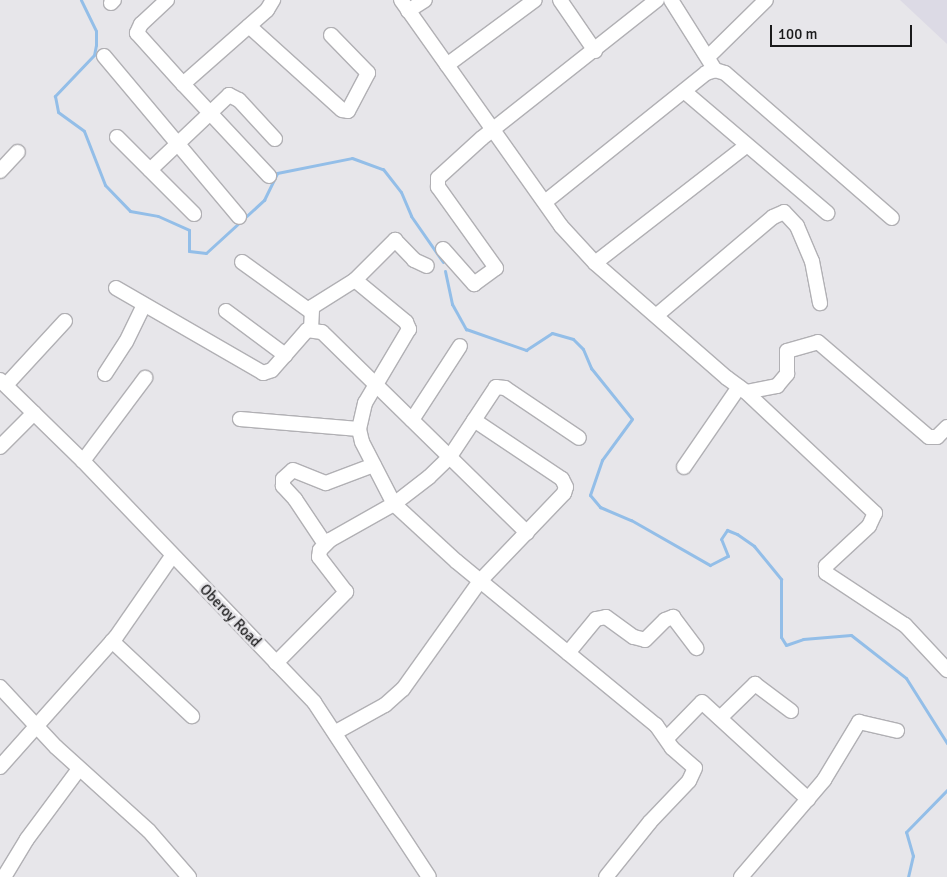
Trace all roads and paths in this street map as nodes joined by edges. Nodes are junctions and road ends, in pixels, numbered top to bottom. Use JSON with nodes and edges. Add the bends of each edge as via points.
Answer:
{"nodes":[{"id":1,"x":167,"y":0,"type":"edge"},
{"id":2,"x":273,"y":0,"type":"edge"},
{"id":3,"x":425,"y":0,"type":"edge"},
{"id":4,"x":535,"y":0,"type":"edge"},
{"id":5,"x":560,"y":0,"type":"edge"},
{"id":6,"x":657,"y":0,"type":"edge"},
{"id":7,"x":671,"y":0,"type":"edge"},
{"id":8,"x":766,"y":0,"type":"edge"},
{"id":9,"x":405,"y":6,"type":"edge"},
{"id":10,"x":248,"y":26,"type":"junction"},
{"id":11,"x":331,"y":35,"type":"dead end"},
{"id":12,"x":595,"y":52,"type":"junction"},
{"id":13,"x":104,"y":56,"type":"dead end"},
{"id":14,"x":708,"y":57,"type":"junction"},
{"id":15,"x":447,"y":65,"type":"junction"},
{"id":16,"x":715,"y":70,"type":"junction"},
{"id":17,"x":183,"y":84,"type":"junction"},
{"id":18,"x":685,"y":92,"type":"junction"},
{"id":19,"x":209,"y":112,"type":"junction"},
{"id":20,"x":491,"y":132,"type":"junction"},
{"id":21,"x":116,"y":137,"type":"dead end"},
{"id":22,"x":275,"y":139,"type":"dead end"},
{"id":23,"x":176,"y":144,"type":"junction"},
{"id":24,"x":746,"y":146,"type":"junction"},
{"id":25,"x":18,"y":152,"type":"dead end"},
{"id":26,"x":150,"y":170,"type":"junction"},
{"id":27,"x":0,"y":171,"type":"edge"},
{"id":28,"x":269,"y":176,"type":"dead end"},
{"id":29,"x":545,"y":202,"type":"junction"},
{"id":30,"x":826,"y":212,"type":"dead end"},
{"id":31,"x":194,"y":214,"type":"dead end"},
{"id":32,"x":239,"y":217,"type":"dead end"},
{"id":33,"x":892,"y":218,"type":"dead end"},
{"id":34,"x":443,"y":250,"type":"dead end"},
{"id":35,"x":242,"y":262,"type":"dead end"},
{"id":36,"x":595,"y":263,"type":"junction"},
{"id":37,"x":427,"y":266,"type":"dead end"},
{"id":38,"x":355,"y":280,"type":"junction"},
{"id":39,"x":116,"y":288,"type":"dead end"},
{"id":40,"x":820,"y":302,"type":"dead end"},
{"id":41,"x":144,"y":305,"type":"junction"},
{"id":42,"x":226,"y":310,"type":"dead end"},
{"id":43,"x":310,"y":311,"type":"junction"},
{"id":44,"x":657,"y":315,"type":"junction"},
{"id":45,"x":65,"y":321,"type":"dead end"},
{"id":46,"x":310,"y":329,"type":"junction"},
{"id":47,"x":460,"y":346,"type":"dead end"},
{"id":48,"x":285,"y":355,"type":"junction"},
{"id":49,"x":105,"y":374,"type":"dead end"},
{"id":50,"x":145,"y":378,"type":"dead end"},
{"id":51,"x":2,"y":382,"type":"edge"},
{"id":52,"x":378,"y":383,"type":"junction"},
{"id":53,"x":742,"y":390,"type":"junction"},
{"id":54,"x":34,"y":412,"type":"junction"},
{"id":55,"x":240,"y":418,"type":"dead end"},
{"id":56,"x":412,"y":420,"type":"junction"},
{"id":57,"x":474,"y":420,"type":"junction"},
{"id":58,"x":947,"y":427,"type":"edge"},
{"id":59,"x":359,"y":429,"type":"junction"},
{"id":60,"x":579,"y":438,"type":"dead end"},
{"id":61,"x":0,"y":447,"type":"edge"},
{"id":62,"x":449,"y":458,"type":"junction"},
{"id":63,"x":83,"y":461,"type":"junction"},
{"id":64,"x":374,"y":465,"type":"junction"},
{"id":65,"x":684,"y":467,"type":"dead end"},
{"id":66,"x":394,"y":504,"type":"junction"},
{"id":67,"x":527,"y":532,"type":"junction"},
{"id":68,"x":324,"y":544,"type":"junction"},
{"id":69,"x":172,"y":556,"type":"junction"},
{"id":70,"x":480,"y":581,"type":"junction"},
{"id":71,"x":112,"y":641,"type":"junction"},
{"id":72,"x":696,"y":648,"type":"dead end"},
{"id":73,"x":568,"y":654,"type":"junction"},
{"id":74,"x":276,"y":663,"type":"junction"},
{"id":75,"x":947,"y":670,"type":"edge"},
{"id":76,"x":0,"y":687,"type":"edge"},
{"id":77,"x":791,"y":711,"type":"dead end"},
{"id":78,"x":192,"y":716,"type":"dead end"},
{"id":79,"x":720,"y":718,"type":"junction"},
{"id":80,"x":38,"y":727,"type":"junction"},
{"id":81,"x":897,"y":731,"type":"dead end"},
{"id":82,"x":336,"y":732,"type":"junction"},
{"id":83,"x":667,"y":738,"type":"junction"},
{"id":84,"x":0,"y":767,"type":"edge"},
{"id":85,"x":79,"y":769,"type":"junction"},
{"id":86,"x":808,"y":799,"type":"junction"},
{"id":87,"x":610,"y":876,"type":"edge"},
{"id":88,"x":4,"y":877,"type":"edge"},
{"id":89,"x":189,"y":877,"type":"edge"},
{"id":90,"x":429,"y":877,"type":"edge"},
{"id":91,"x":741,"y":877,"type":"edge"}],
"edges":[{"from":1,"to":17,"type":"street","via":[[141,24],[137,33]]},
{"from":2,"to":10,"type":"street"},
{"from":3,"to":9,"type":"street"},
{"from":4,"to":15,"type":"street"},
{"from":5,"to":12,"type":"street"},
{"from":6,"to":12,"type":"street"},
{"from":7,"to":14,"type":"street"},
{"from":8,"to":14,"type":"street"},
{"from":9,"to":15,"type":"street"},
{"from":10,"to":11,"type":"street","via":[[342,110],[348,111],[368,73]]},
{"from":10,"to":17,"type":"street"},
{"from":12,"to":20,"type":"street"},
{"from":13,"to":23,"type":"street"},
{"from":14,"to":16,"type":"street"},
{"from":15,"to":20,"type":"street"},
{"from":16,"to":18,"type":"street","via":[[706,73]]},
{"from":16,"to":33,"type":"street","via":[[725,73]]},
{"from":17,"to":19,"type":"street"},
{"from":18,"to":24,"type":"street"},
{"from":18,"to":29,"type":"street"},
{"from":19,"to":22,"type":"street","via":[[226,96],[233,96]]},
{"from":19,"to":23,"type":"street"},
{"from":19,"to":28,"type":"street"},
{"from":20,"to":29,"type":"street"},
{"from":20,"to":34,"type":"street","via":[[437,181],[438,187],[496,268],[474,284]]},
{"from":21,"to":26,"type":"street"},
{"from":23,"to":26,"type":"street"},
{"from":23,"to":32,"type":"street"},
{"from":24,"to":30,"type":"street"},
{"from":24,"to":36,"type":"street"},
{"from":25,"to":27,"type":"street"},
{"from":26,"to":31,"type":"street"},
{"from":29,"to":36,"type":"street"},
{"from":35,"to":43,"type":"street"},
{"from":36,"to":44,"type":"street"},
{"from":37,"to":38,"type":"street","via":[[414,260],[396,240]]},
{"from":38,"to":43,"type":"street","via":[[315,304]]},
{"from":38,"to":52,"type":"street","via":[[406,322],[409,329]]},
{"from":39,"to":41,"type":"street"},
{"from":40,"to":44,"type":"street","via":[[812,261],[796,226],[784,212],[773,217]]},
{"from":41,"to":48,"type":"street","via":[[263,373],[272,370]]},
{"from":41,"to":49,"type":"street","via":[[126,342]]},
{"from":42,"to":48,"type":"street"},
{"from":43,"to":46,"type":"street"},
{"from":44,"to":53,"type":"street"},
{"from":45,"to":51,"type":"street"},
{"from":46,"to":48,"type":"street"},
{"from":46,"to":52,"type":"street","via":[[322,332]]},
{"from":47,"to":56,"type":"street"},
{"from":50,"to":63,"type":"street"},
{"from":51,"to":54,"type":"street","name":"Oberoy Road"},
{"from":52,"to":56,"type":"street"},
{"from":52,"to":59,"type":"street","via":[[365,404]]},
{"from":53,"to":58,"type":"street","via":[[777,386],[787,374],[787,351],[818,342],[929,437],[937,437]]},
{"from":53,"to":65,"type":"street"},
{"from":53,"to":75,"type":"street","via":[[875,513],[869,526],[826,566],[826,573],[905,625]]},
{"from":54,"to":61,"type":"street"},
{"from":54,"to":63,"type":"street","name":"Oberoy Road"},
{"from":55,"to":59,"type":"street"},
{"from":56,"to":62,"type":"street"},
{"from":57,"to":60,"type":"street","via":[[492,392],[500,386]]},
{"from":57,"to":62,"type":"street"},
{"from":57,"to":67,"type":"street","via":[[565,483],[564,493]]},
{"from":59,"to":64,"type":"street"},
{"from":62,"to":66,"type":"street"},
{"from":62,"to":67,"type":"street"},
{"from":63,"to":69,"type":"street","name":"Oberoy Road"},
{"from":64,"to":66,"type":"street"},
{"from":64,"to":68,"type":"street","via":[[326,483],[294,470],[283,479],[283,486]]},
{"from":66,"to":68,"type":"street"},
{"from":66,"to":70,"type":"street"},
{"from":67,"to":70,"type":"street"},
{"from":68,"to":74,"type":"street","via":[[318,557],[346,592]]},
{"from":69,"to":71,"type":"street"},
{"from":69,"to":74,"type":"street","name":"Oberoy Road"},
{"from":70,"to":73,"type":"street"},
{"from":70,"to":82,"type":"street","via":[[403,689],[385,705]]},
{"from":71,"to":78,"type":"street"},
{"from":71,"to":80,"type":"street"},
{"from":72,"to":73,"type":"street","via":[[672,617],[645,640],[634,637],[606,617],[596,619]]},
{"from":73,"to":83,"type":"street","via":[[656,725]]},
{"from":74,"to":82,"type":"street","name":"Oberoy Road","via":[[314,702]]},
{"from":76,"to":80,"type":"street"},
{"from":77,"to":79,"type":"street","via":[[755,684]]},
{"from":79,"to":83,"type":"street","via":[[700,702]]},
{"from":79,"to":86,"type":"street"},
{"from":80,"to":84,"type":"street"},
{"from":80,"to":85,"type":"street"},
{"from":81,"to":86,"type":"street","via":[[859,722],[839,760]]},
{"from":82,"to":90,"type":"street","name":"Oberoy Road"},
{"from":83,"to":87,"type":"street","via":[[693,765],[695,773]]},
{"from":85,"to":88,"type":"street","via":[[27,839]]},
{"from":85,"to":89,"type":"street","via":[[149,831]]},
{"from":86,"to":91,"type":"street"}]}
